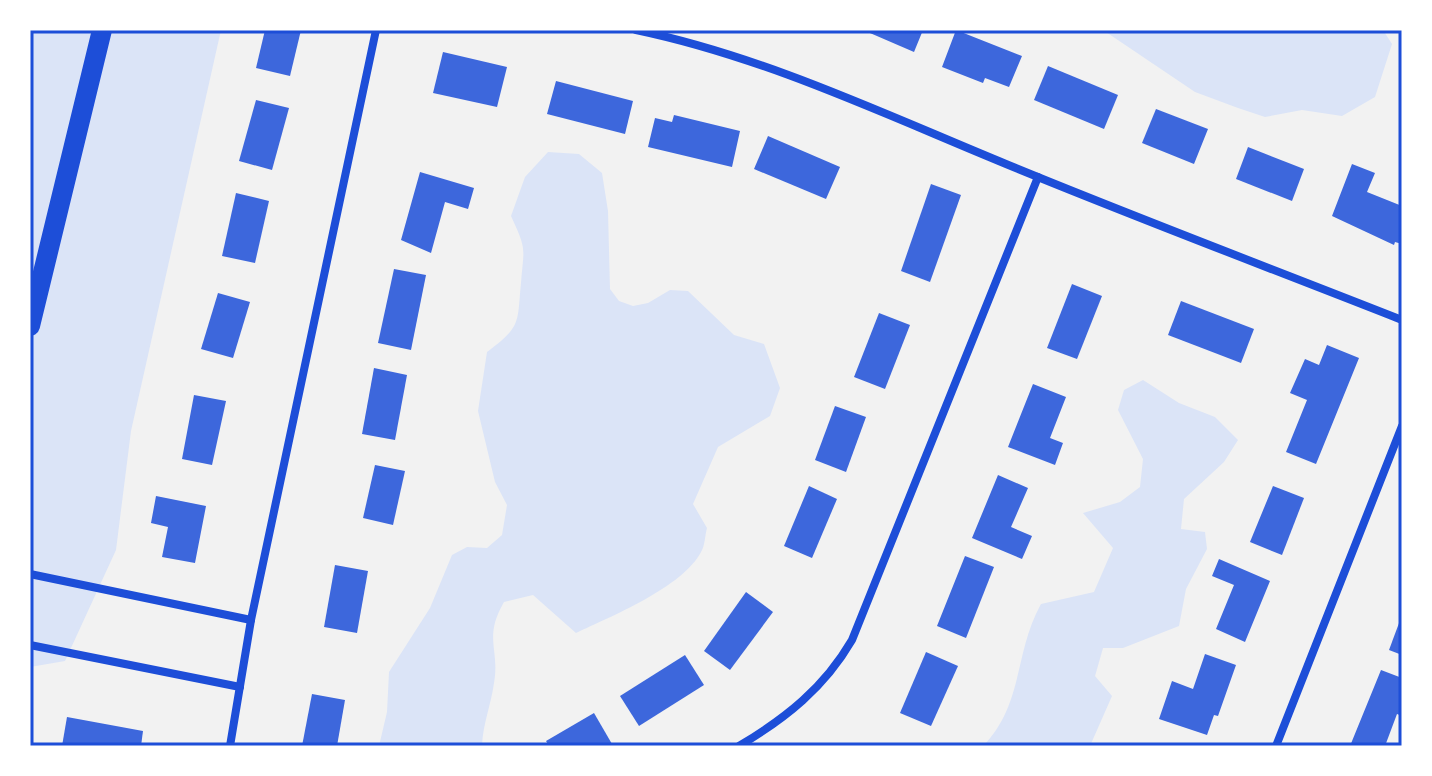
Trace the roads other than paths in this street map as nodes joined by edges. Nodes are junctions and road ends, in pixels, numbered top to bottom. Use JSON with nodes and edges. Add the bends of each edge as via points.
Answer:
{"nodes":[{"id":1,"x":102,"y":30,"type":"edge"},
{"id":2,"x":376,"y":30,"type":"edge"},
{"id":3,"x":636,"y":30,"type":"edge"},
{"id":4,"x":1038,"y":177,"type":"junction"},
{"id":5,"x":1402,"y":320,"type":"edge"},
{"id":6,"x":30,"y":326,"type":"edge"},
{"id":7,"x":1402,"y":426,"type":"edge"},
{"id":8,"x":30,"y":574,"type":"edge"},
{"id":9,"x":251,"y":620,"type":"junction"},
{"id":10,"x":30,"y":645,"type":"edge"},
{"id":11,"x":240,"y":687,"type":"junction"},
{"id":12,"x":230,"y":746,"type":"edge"},
{"id":13,"x":739,"y":746,"type":"edge"},
{"id":14,"x":1276,"y":746,"type":"edge"}],
"edges":[{"from":1,"to":6,"type":"main road"},
{"from":2,"to":9,"type":"street"},
{"from":3,"to":4,"type":"street","via":[[758,61]]},
{"from":4,"to":5,"type":"street"},
{"from":4,"to":13,"type":"street","via":[[852,640],[838,664],[796,709]]},
{"from":7,"to":14,"type":"street"},
{"from":8,"to":9,"type":"street"},
{"from":9,"to":11,"type":"street"},
{"from":10,"to":11,"type":"street"},
{"from":11,"to":12,"type":"street"}]}
